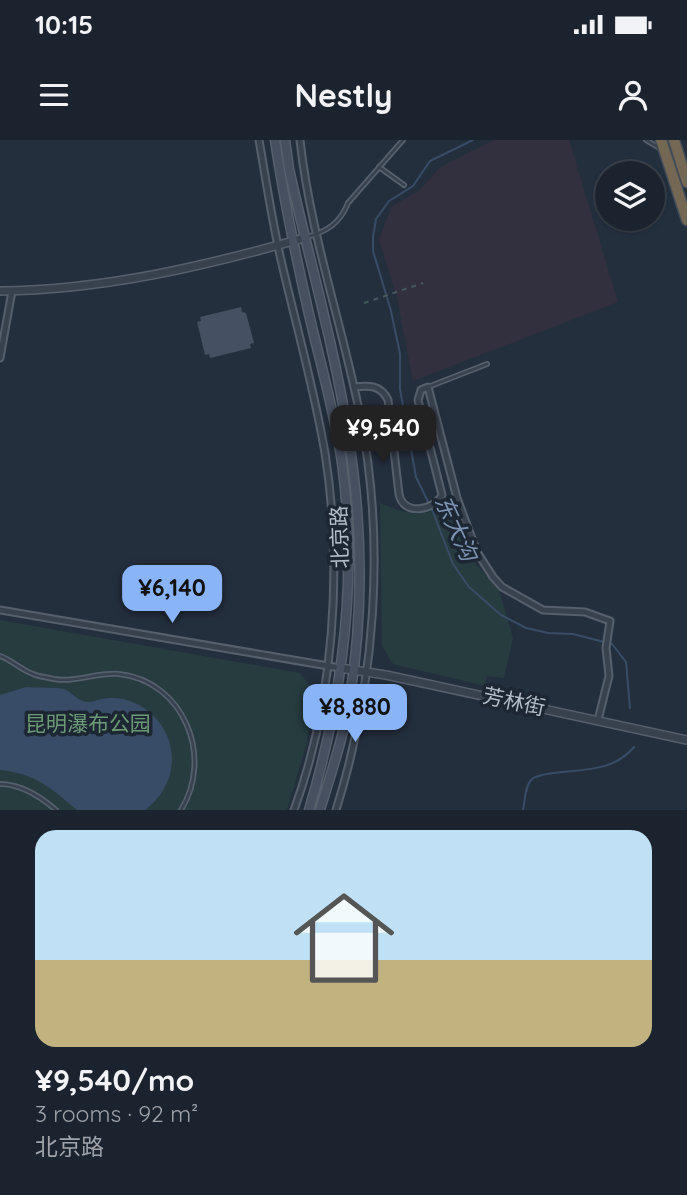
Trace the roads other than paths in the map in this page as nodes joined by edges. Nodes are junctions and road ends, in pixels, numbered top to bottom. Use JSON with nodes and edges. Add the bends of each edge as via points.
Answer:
{"nodes":[{"id":1,"x":260,"y":140,"type":"edge"},
{"id":2,"x":275,"y":140,"type":"edge"},
{"id":3,"x":285,"y":140,"type":"edge"},
{"id":4,"x":300,"y":140,"type":"edge"},
{"id":5,"x":403,"y":140,"type":"edge"},
{"id":6,"x":646,"y":140,"type":"edge"},
{"id":7,"x":662,"y":140,"type":"edge"},
{"id":8,"x":674,"y":140,"type":"edge"},
{"id":9,"x":667,"y":153,"type":"junction"},
{"id":10,"x":379,"y":167,"type":"junction"},
{"id":11,"x":687,"y":182,"type":"edge"},
{"id":12,"x":404,"y":185,"type":"dead end"},
{"id":13,"x":687,"y":220,"type":"edge"},
{"id":14,"x":318,"y":234,"type":"junction"},
{"id":15,"x":304,"y":238,"type":"junction"},
{"id":16,"x":293,"y":241,"type":"junction"},
{"id":17,"x":278,"y":245,"type":"junction"},
{"id":18,"x":0,"y":291,"type":"edge"},
{"id":19,"x":12,"y":291,"type":"junction"},
{"id":20,"x":0,"y":358,"type":"edge"},
{"id":21,"x":486,"y":364,"type":"dead end"},
{"id":22,"x":354,"y":387,"type":"junction"},
{"id":23,"x":428,"y":387,"type":"junction"},
{"id":24,"x":0,"y":610,"type":"edge"},
{"id":25,"x":0,"y":656,"type":"edge"},
{"id":26,"x":326,"y":667,"type":"junction"},
{"id":27,"x":340,"y":668,"type":"junction"},
{"id":28,"x":353,"y":670,"type":"junction"},
{"id":29,"x":366,"y":672,"type":"junction"},
{"id":30,"x":598,"y":720,"type":"junction"},
{"id":31,"x":687,"y":740,"type":"edge"},
{"id":32,"x":0,"y":784,"type":"edge"},
{"id":33,"x":56,"y":810,"type":"edge"},
{"id":34,"x":181,"y":810,"type":"edge"},
{"id":35,"x":294,"y":810,"type":"edge"},
{"id":36,"x":309,"y":810,"type":"edge"},
{"id":37,"x":320,"y":810,"type":"edge"},
{"id":38,"x":336,"y":810,"type":"edge"}],
"edges":[{"from":1,"to":17,"type":"street"},
{"from":2,"to":16,"type":"main road","name":"北京路"},
{"from":3,"to":15,"type":"main road","name":"北京路"},
{"from":4,"to":14,"type":"street"},
{"from":5,"to":10,"type":"lane"},
{"from":6,"to":9,"type":"lane"},
{"from":7,"to":9,"type":"highway"},
{"from":8,"to":11,"type":"highway"},
{"from":9,"to":13,"type":"highway"},
{"from":10,"to":12,"type":"lane"},
{"from":10,"to":14,"type":"lane","via":[[348,202],[343,215]]},
{"from":14,"to":15,"type":"lane"},
{"from":14,"to":22,"type":"street"},
{"from":15,"to":16,"type":"street"},
{"from":15,"to":28,"type":"main road","name":"北京路","via":[[347,426],[356,492],[359,604]]},
{"from":16,"to":17,"type":"street"},
{"from":16,"to":27,"type":"main road","name":"北京路","via":[[342,466],[348,549]]},
{"from":17,"to":19,"type":"street","via":[[114,282]]},
{"from":17,"to":26,"type":"street","via":[[325,454],[333,557]]},
{"from":18,"to":19,"type":"street"},
{"from":19,"to":20,"type":"street"},
{"from":21,"to":23,"type":"lane"},
{"from":22,"to":23,"type":"street","via":[[377,387],[386,395],[400,499],[407,508],[423,508],[442,498],[418,400],[418,394]]},
{"from":22,"to":29,"type":"street","via":[[366,447],[373,533]]},
{"from":23,"to":30,"type":"street","via":[[461,509],[484,565],[502,587],[543,610],[585,612],[610,621],[606,639],[609,676]]},
{"from":24,"to":26,"type":"street"},
{"from":25,"to":34,"type":"lane","via":[[33,674],[59,680],[120,674],[151,684],[164,695],[187,722],[196,754],[192,787]]},
{"from":26,"to":27,"type":"street"},
{"from":26,"to":35,"type":"street","via":[[318,723]]},
{"from":27,"to":28,"type":"street","name":"芳林街"},
{"from":27,"to":36,"type":"main road","name":"北京路"},
{"from":28,"to":29,"type":"street","name":"芳林街"},
{"from":28,"to":37,"type":"main road","name":"北京路","via":[[341,740]]},
{"from":29,"to":30,"type":"street","name":"芳林街"},
{"from":29,"to":38,"type":"street","via":[[358,727]]},
{"from":30,"to":31,"type":"street","name":"芳林街"},
{"from":32,"to":33,"type":"lane","via":[[21,788]]}]}
